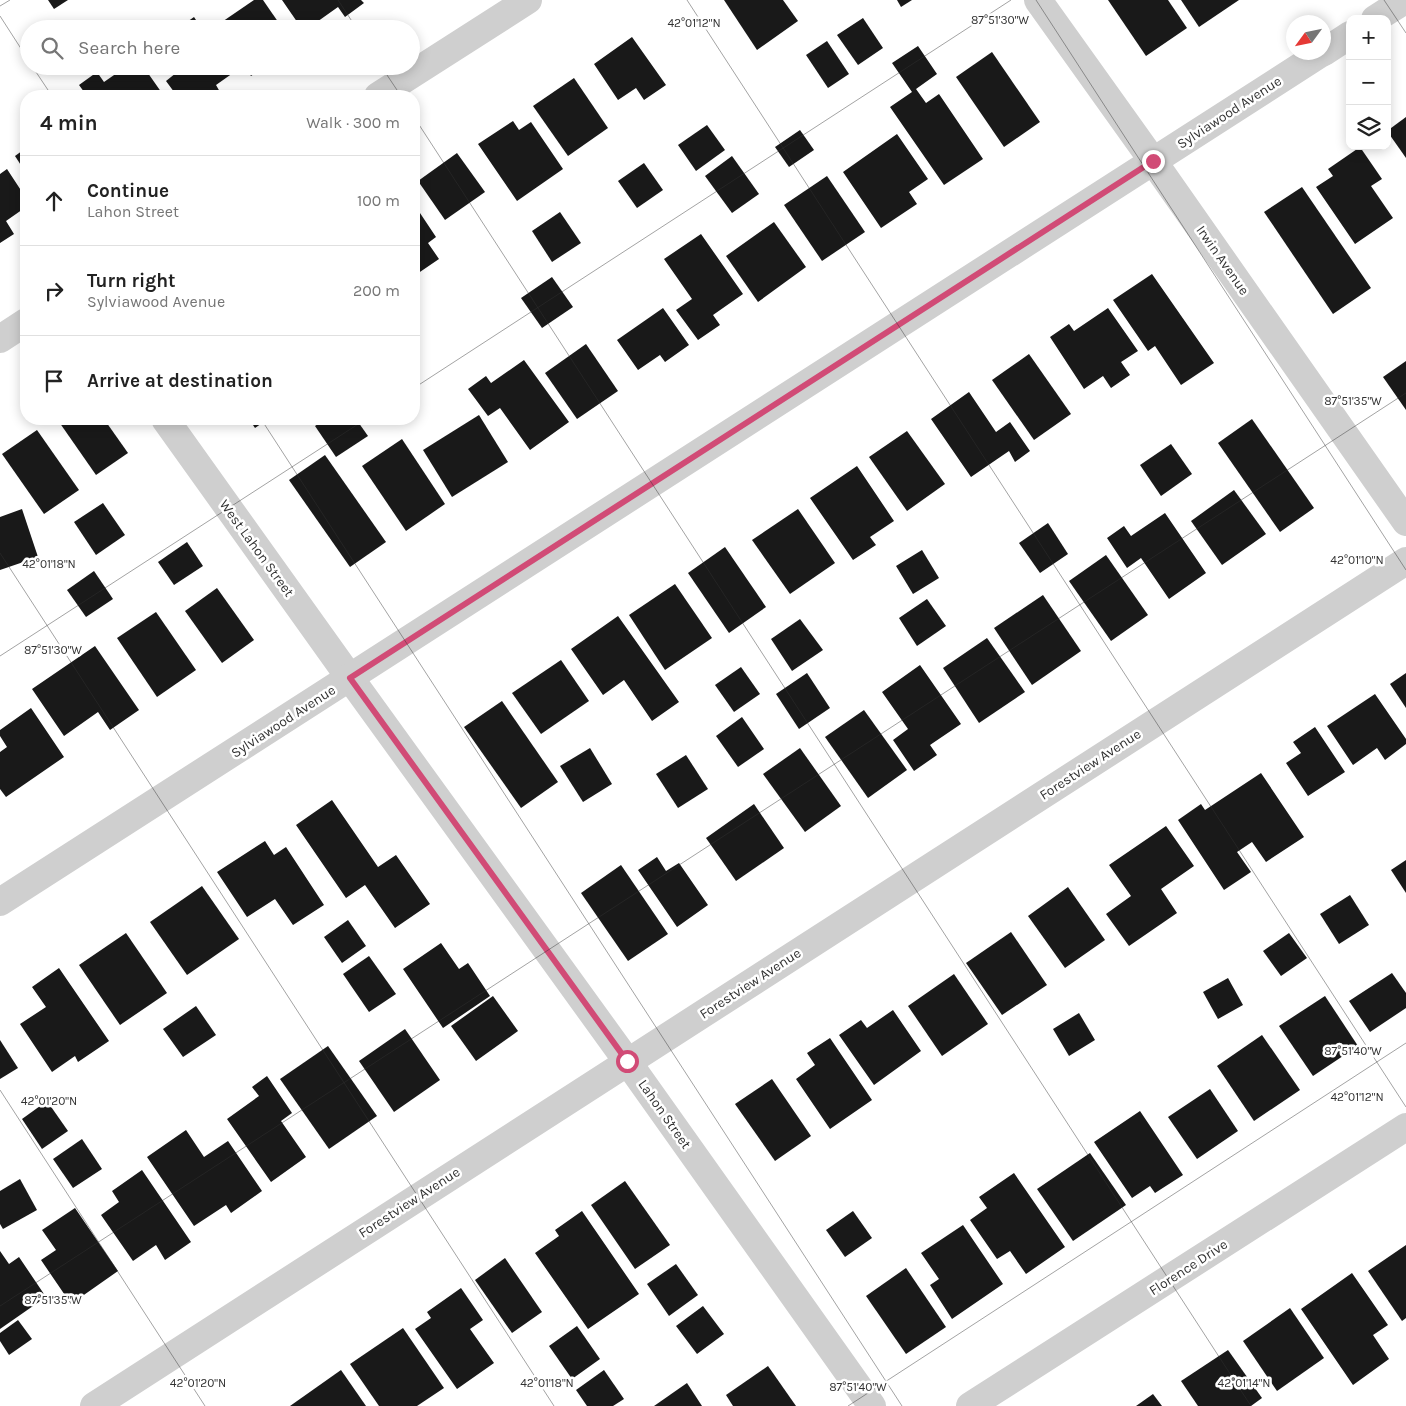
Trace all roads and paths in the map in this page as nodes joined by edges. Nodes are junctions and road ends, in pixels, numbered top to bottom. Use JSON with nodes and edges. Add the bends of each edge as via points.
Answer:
{"nodes":[{"id":1,"x":528,"y":0,"type":"edge"},
{"id":2,"x":1038,"y":0,"type":"edge"},
{"id":3,"x":1405,"y":0,"type":"edge"},
{"id":4,"x":1381,"y":15,"type":"edge"},
{"id":5,"x":1346,"y":38,"type":"edge"},
{"id":6,"x":1331,"y":47,"type":"edge"},
{"id":7,"x":1311,"y":60,"type":"edge"},
{"id":8,"x":420,"y":69,"type":"edge"},
{"id":9,"x":411,"y":75,"type":"edge"},
{"id":10,"x":387,"y":90,"type":"edge"},
{"id":11,"x":1153,"y":161,"type":"junction"},
{"id":12,"x":20,"y":326,"type":"edge"},
{"id":13,"x":0,"y":339,"type":"edge"},
{"id":14,"x":169,"y":425,"type":"edge"},
{"id":15,"x":1406,"y":522,"type":"edge"},
{"id":16,"x":1406,"y":561,"type":"edge"},
{"id":17,"x":350,"y":678,"type":"junction"},
{"id":18,"x":0,"y":902,"type":"edge"},
{"id":19,"x":627,"y":1061,"type":"junction"},
{"id":20,"x":1406,"y":1127,"type":"edge"},
{"id":21,"x":94,"y":1406,"type":"edge"},
{"id":22,"x":872,"y":1406,"type":"edge"},
{"id":23,"x":970,"y":1406,"type":"edge"}],
"edges":[{"from":1,"to":8,"type":"street"},
{"from":2,"to":11,"type":"street","name":"Irwin Avenue"},
{"from":3,"to":4,"type":"street"},
{"from":5,"to":6,"type":"street","name":"Sylviawood Avenue"},
{"from":7,"to":11,"type":"street","name":"Sylviawood Avenue"},
{"from":9,"to":10,"type":"street"},
{"from":11,"to":15,"type":"street","name":"Irwin Avenue"},
{"from":11,"to":17,"type":"street","name":"Sylviawood Avenue"},
{"from":12,"to":13,"type":"street"},
{"from":14,"to":17,"type":"street","name":"West Lahon Street"},
{"from":16,"to":19,"type":"street","name":"Forestview Avenue"},
{"from":17,"to":18,"type":"street","name":"Sylviawood Avenue"},
{"from":17,"to":19,"type":"street","name":"Lahon Street"},
{"from":19,"to":21,"type":"street","name":"Forestview Avenue"},
{"from":19,"to":22,"type":"street","name":"Lahon Street"},
{"from":20,"to":23,"type":"street","name":"Florence Drive"}]}
